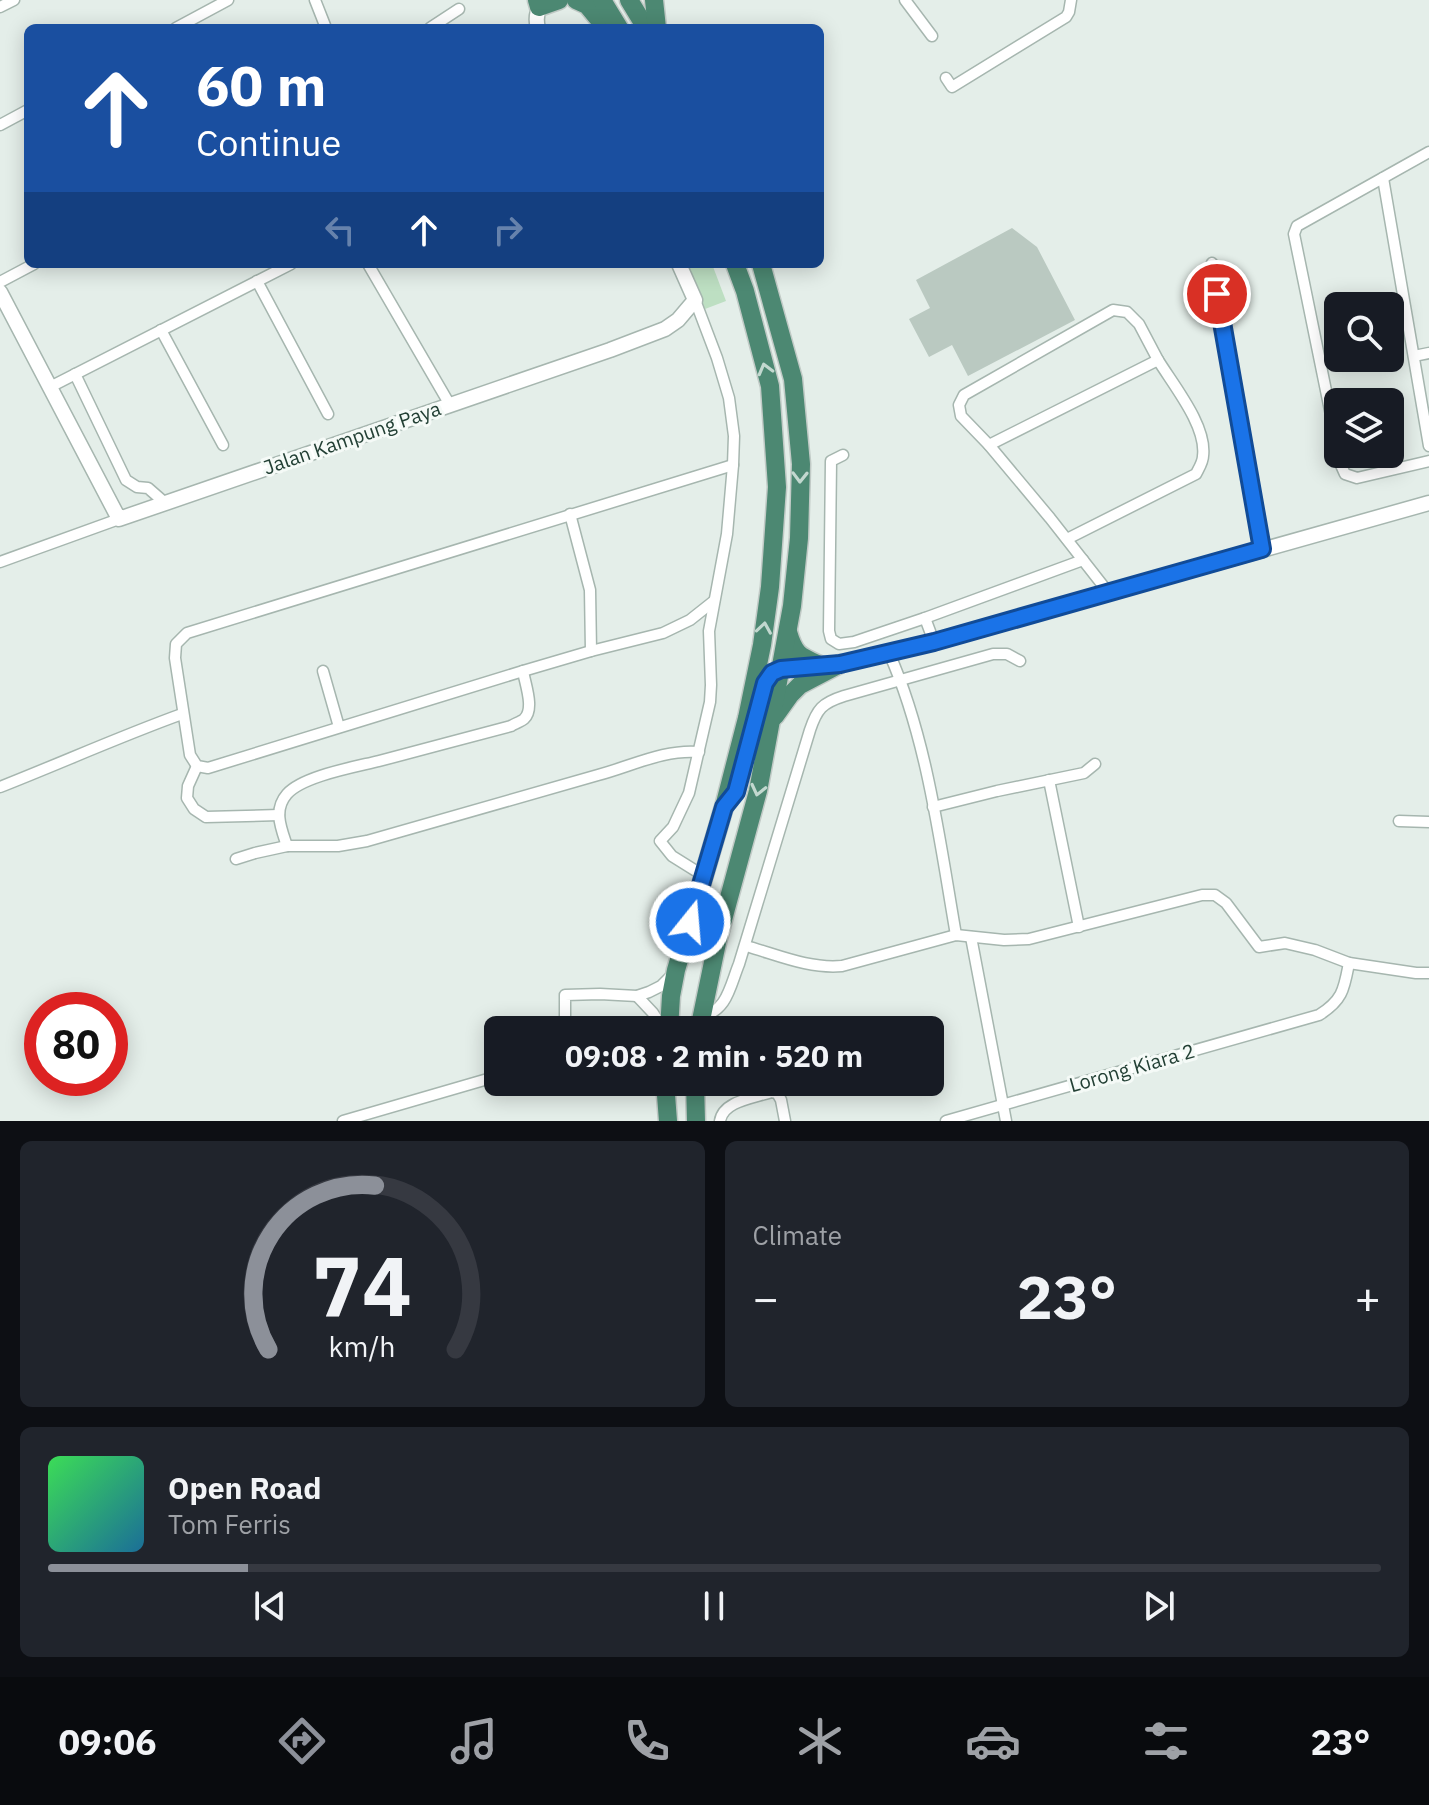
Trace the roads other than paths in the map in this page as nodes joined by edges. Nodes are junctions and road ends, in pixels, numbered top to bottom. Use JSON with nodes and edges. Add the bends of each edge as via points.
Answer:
{"nodes":[{"id":1,"x":14,"y":0,"type":"edge"},
{"id":2,"x":228,"y":0,"type":"edge"},
{"id":3,"x":315,"y":0,"type":"edge"},
{"id":4,"x":559,"y":0,"type":"edge"},
{"id":5,"x":576,"y":0,"type":"edge"},
{"id":6,"x":602,"y":0,"type":"edge"},
{"id":7,"x":629,"y":0,"type":"edge"},
{"id":8,"x":654,"y":0,"type":"edge"},
{"id":9,"x":905,"y":0,"type":"edge"},
{"id":10,"x":1071,"y":0,"type":"edge"},
{"id":11,"x":540,"y":2,"type":"edge"},
{"id":12,"x":0,"y":7,"type":"edge"},
{"id":13,"x":459,"y":9,"type":"dead end"},
{"id":14,"x":183,"y":24,"type":"edge"},
{"id":15,"x":324,"y":24,"type":"edge"},
{"id":16,"x":436,"y":24,"type":"edge"},
{"id":17,"x":537,"y":24,"type":"edge"},
{"id":18,"x":603,"y":24,"type":"edge"},
{"id":19,"x":617,"y":24,"type":"edge"},
{"id":20,"x":644,"y":24,"type":"edge"},
{"id":21,"x":657,"y":24,"type":"edge"},
{"id":22,"x":932,"y":36,"type":"dead end"},
{"id":23,"x":946,"y":78,"type":"dead end"},
{"id":24,"x":24,"y":112,"type":"edge"},
{"id":25,"x":0,"y":125,"type":"edge"},
{"id":26,"x":1429,"y":152,"type":"edge"},
{"id":27,"x":1383,"y":178,"type":"junction"},
{"id":28,"x":1212,"y":263,"type":"dead end"},
{"id":29,"x":26,"y":268,"type":"edge"},
{"id":30,"x":283,"y":268,"type":"edge"},
{"id":31,"x":370,"y":268,"type":"edge"},
{"id":32,"x":681,"y":268,"type":"edge"},
{"id":33,"x":736,"y":268,"type":"edge"},
{"id":34,"x":762,"y":268,"type":"edge"},
{"id":35,"x":257,"y":281,"type":"junction"},
{"id":36,"x":0,"y":282,"type":"edge"},
{"id":37,"x":0,"y":292,"type":"edge"},
{"id":38,"x":695,"y":300,"type":"junction"},
{"id":39,"x":161,"y":330,"type":"junction"},
{"id":40,"x":1429,"y":353,"type":"edge"},
{"id":41,"x":1414,"y":356,"type":"junction"},
{"id":42,"x":1158,"y":360,"type":"junction"},
{"id":43,"x":75,"y":374,"type":"junction"},
{"id":44,"x":50,"y":387,"type":"junction"},
{"id":45,"x":450,"y":405,"type":"junction"},
{"id":46,"x":328,"y":414,"type":"dead end"},
{"id":47,"x":223,"y":445,"type":"dead end"},
{"id":48,"x":989,"y":445,"type":"junction"},
{"id":49,"x":1429,"y":446,"type":"edge"},
{"id":50,"x":843,"y":455,"type":"dead end"},
{"id":51,"x":1429,"y":461,"type":"edge"},
{"id":52,"x":733,"y":465,"type":"junction"},
{"id":53,"x":164,"y":502,"type":"junction"},
{"id":54,"x":1429,"y":503,"type":"edge"},
{"id":55,"x":570,"y":514,"type":"junction"},
{"id":56,"x":119,"y":519,"type":"junction"},
{"id":57,"x":1067,"y":539,"type":"junction"},
{"id":58,"x":1262,"y":549,"type":"junction"},
{"id":59,"x":1083,"y":560,"type":"junction"},
{"id":60,"x":0,"y":562,"type":"edge"},
{"id":61,"x":1108,"y":592,"type":"junction"},
{"id":62,"x":714,"y":601,"type":"junction"},
{"id":63,"x":925,"y":618,"type":"junction"},
{"id":64,"x":788,"y":629,"type":"junction"},
{"id":65,"x":934,"y":642,"type":"junction"},
{"id":66,"x":591,"y":651,"type":"junction"},
{"id":67,"x":889,"y":653,"type":"junction"},
{"id":68,"x":1020,"y":661,"type":"dead end"},
{"id":69,"x":831,"y":665,"type":"junction"},
{"id":70,"x":781,"y":669,"type":"junction"},
{"id":71,"x":323,"y":671,"type":"dead end"},
{"id":72,"x":523,"y":671,"type":"junction"},
{"id":73,"x":901,"y":680,"type":"junction"},
{"id":74,"x":182,"y":714,"type":"junction"},
{"id":75,"x":772,"y":721,"type":"junction"},
{"id":76,"x":339,"y":727,"type":"junction"},
{"id":77,"x":699,"y":752,"type":"junction"},
{"id":78,"x":1095,"y":764,"type":"dead end"},
{"id":79,"x":197,"y":766,"type":"junction"},
{"id":80,"x":1049,"y":780,"type":"junction"},
{"id":81,"x":0,"y":787,"type":"edge"},
{"id":82,"x":724,"y":807,"type":"junction"},
{"id":83,"x":933,"y":807,"type":"junction"},
{"id":84,"x":279,"y":815,"type":"junction"},
{"id":85,"x":1399,"y":821,"type":"dead end"},
{"id":86,"x":1429,"y":822,"type":"edge"},
{"id":87,"x":287,"y":846,"type":"junction"},
{"id":88,"x":236,"y":859,"type":"dead end"},
{"id":89,"x":704,"y":876,"type":"junction"},
{"id":90,"x":1079,"y":927,"type":"junction"},
{"id":91,"x":956,"y":935,"type":"junction"},
{"id":92,"x":971,"y":937,"type":"junction"},
{"id":93,"x":746,"y":946,"type":"junction"},
{"id":94,"x":1349,"y":963,"type":"junction"},
{"id":95,"x":676,"y":970,"type":"junction"},
{"id":96,"x":1429,"y":973,"type":"edge"},
{"id":97,"x":637,"y":996,"type":"junction"},
{"id":98,"x":565,"y":1016,"type":"edge"},
{"id":99,"x":655,"y":1016,"type":"edge"},
{"id":100,"x":668,"y":1016,"type":"edge"},
{"id":101,"x":701,"y":1016,"type":"edge"},
{"id":102,"x":709,"y":1016,"type":"edge"},
{"id":103,"x":484,"y":1080,"type":"edge"},
{"id":104,"x":666,"y":1096,"type":"edge"},
{"id":105,"x":695,"y":1096,"type":"edge"},
{"id":106,"x":1002,"y":1105,"type":"junction"},
{"id":107,"x":343,"y":1121,"type":"edge"},
{"id":108,"x":668,"y":1121,"type":"edge"},
{"id":109,"x":696,"y":1121,"type":"edge"},
{"id":110,"x":720,"y":1121,"type":"edge"},
{"id":111,"x":785,"y":1121,"type":"edge"},
{"id":112,"x":946,"y":1121,"type":"edge"},
{"id":113,"x":1006,"y":1121,"type":"edge"}],
"edges":[{"from":1,"to":12,"type":"street"},
{"from":2,"to":14,"type":"street"},
{"from":3,"to":15,"type":"street"},
{"from":4,"to":11,"type":"highway"},
{"from":5,"to":18,"type":"highway"},
{"from":6,"to":19,"type":"highway"},
{"from":7,"to":20,"type":"highway"},
{"from":8,"to":21,"type":"highway"},
{"from":9,"to":22,"type":"street"},
{"from":10,"to":23,"type":"street","via":[[1066,17],[952,87]]},
{"from":11,"to":17,"type":"street"},
{"from":13,"to":16,"type":"street"},
{"from":24,"to":25,"type":"street"},
{"from":26,"to":27,"type":"street"},
{"from":27,"to":41,"type":"street"},
{"from":27,"to":51,"type":"street","via":[[1297,226],[1294,234],[1336,454],[1345,474],[1357,478]]},
{"from":28,"to":58,"type":"street"},
{"from":29,"to":36,"type":"street"},
{"from":30,"to":35,"type":"street"},
{"from":31,"to":45,"type":"street"},
{"from":32,"to":38,"type":"street"},
{"from":82,"to":33,"type":"highway","one_way":true,"via":[[762,645],[777,487],[770,386]]},
{"from":34,"to":64,"type":"highway","one_way":true,"via":[[793,379],[801,464]]},
{"from":35,"to":39,"type":"street"},
{"from":35,"to":46,"type":"street"},
{"from":37,"to":44,"type":"street"},
{"from":38,"to":45,"type":"street","name":"Jalan Kampung Paya","via":[[665,329]]},
{"from":38,"to":52,"type":"street","via":[[729,398]]},
{"from":39,"to":43,"type":"street"},
{"from":39,"to":47,"type":"street"},
{"from":40,"to":41,"type":"street"},
{"from":41,"to":49,"type":"street"},
{"from":42,"to":48,"type":"street"},
{"from":42,"to":48,"type":"street","via":[[1139,324],[1127,312],[1113,310],[964,395],[961,416]]},
{"from":42,"to":57,"type":"street","via":[[1203,438],[1204,459],[1196,474]]},
{"from":43,"to":44,"type":"street"},
{"from":43,"to":53,"type":"street","via":[[126,480],[148,488]]},
{"from":44,"to":56,"type":"street"},
{"from":45,"to":53,"type":"street","name":"Jalan Kampung Paya"},
{"from":48,"to":57,"type":"street"},
{"from":50,"to":63,"type":"street","via":[[831,461],[831,639],[854,642]]},
{"from":52,"to":55,"type":"street"},
{"from":52,"to":62,"type":"street"},
{"from":53,"to":56,"type":"street","name":"Jalan Kampung Paya"},
{"from":54,"to":58,"type":"street"},
{"from":55,"to":66,"type":"street","via":[[590,590]]},
{"from":55,"to":74,"type":"street","via":[[187,633],[176,644],[175,658]]},
{"from":56,"to":60,"type":"street","name":"Jalan Kampung Paya"},
{"from":57,"to":59,"type":"street"},
{"from":58,"to":61,"type":"street"},
{"from":59,"to":61,"type":"street"},
{"from":59,"to":63,"type":"street"},
{"from":61,"to":65,"type":"street"},
{"from":62,"to":66,"type":"street","via":[[663,633]]},
{"from":62,"to":77,"type":"street","via":[[710,702]]},
{"from":63,"to":65,"type":"street"},
{"from":64,"to":69,"type":"highway","via":[[798,656]]},
{"from":64,"to":70,"type":"highway"},
{"from":65,"to":67,"type":"street"},
{"from":66,"to":72,"type":"street"},
{"from":67,"to":69,"type":"street"},
{"from":67,"to":73,"type":"street"},
{"from":68,"to":73,"type":"street","via":[[993,654]]},
{"from":69,"to":70,"type":"street"},
{"from":69,"to":75,"type":"highway","via":[[800,685]]},
{"from":70,"to":75,"type":"highway"},
{"from":70,"to":82,"type":"highway","via":[[765,683],[736,792]]},
{"from":71,"to":76,"type":"street"},
{"from":72,"to":76,"type":"street"},
{"from":72,"to":84,"type":"street","via":[[529,702],[523,721],[304,782],[288,793]]},
{"from":73,"to":83,"type":"street"},
{"from":73,"to":93,"type":"street","via":[[832,699],[814,716]]},
{"from":74,"to":79,"type":"street"},
{"from":74,"to":81,"type":"street"},
{"from":75,"to":101,"type":"highway","one_way":true},
{"from":76,"to":79,"type":"street","via":[[208,768]]},
{"from":77,"to":87,"type":"street","via":[[656,756],[367,841]]},
{"from":77,"to":89,"type":"street","via":[[689,793],[660,841],[672,856]]},
{"from":78,"to":80,"type":"street","via":[[1084,773]]},
{"from":79,"to":84,"type":"street","via":[[187,798],[206,817]]},
{"from":80,"to":83,"type":"street"},
{"from":80,"to":90,"type":"street"},
{"from":82,"to":89,"type":"highway"},
{"from":83,"to":91,"type":"street"},
{"from":84,"to":87,"type":"street"},
{"from":85,"to":86,"type":"street"},
{"from":87,"to":88,"type":"street"},
{"from":89,"to":95,"type":"highway"},
{"from":90,"to":92,"type":"street","via":[[1029,939]]},
{"from":90,"to":94,"type":"street","via":[[1215,895],[1259,947],[1285,943]]},
{"from":91,"to":92,"type":"street"},
{"from":91,"to":93,"type":"street","via":[[825,967]]},
{"from":92,"to":106,"type":"street"},
{"from":93,"to":102,"type":"street","via":[[725,999]]},
{"from":94,"to":96,"type":"street"},
{"from":94,"to":106,"type":"street","name":"Lorong Kiara 2","via":[[1335,1005],[1319,1015]]},
{"from":95,"to":97,"type":"street","via":[[661,986]]},
{"from":95,"to":100,"type":"highway"},
{"from":97,"to":98,"type":"street","via":[[565,995]]},
{"from":97,"to":99,"type":"street"},
{"from":103,"to":107,"type":"street"},
{"from":104,"to":108,"type":"highway"},
{"from":105,"to":109,"type":"highway"},
{"from":106,"to":112,"type":"street","name":"Lorong Kiara 2"},
{"from":106,"to":113,"type":"street"},
{"from":110,"to":111,"type":"street","via":[[727,1107],[771,1092],[781,1100]]}]}
